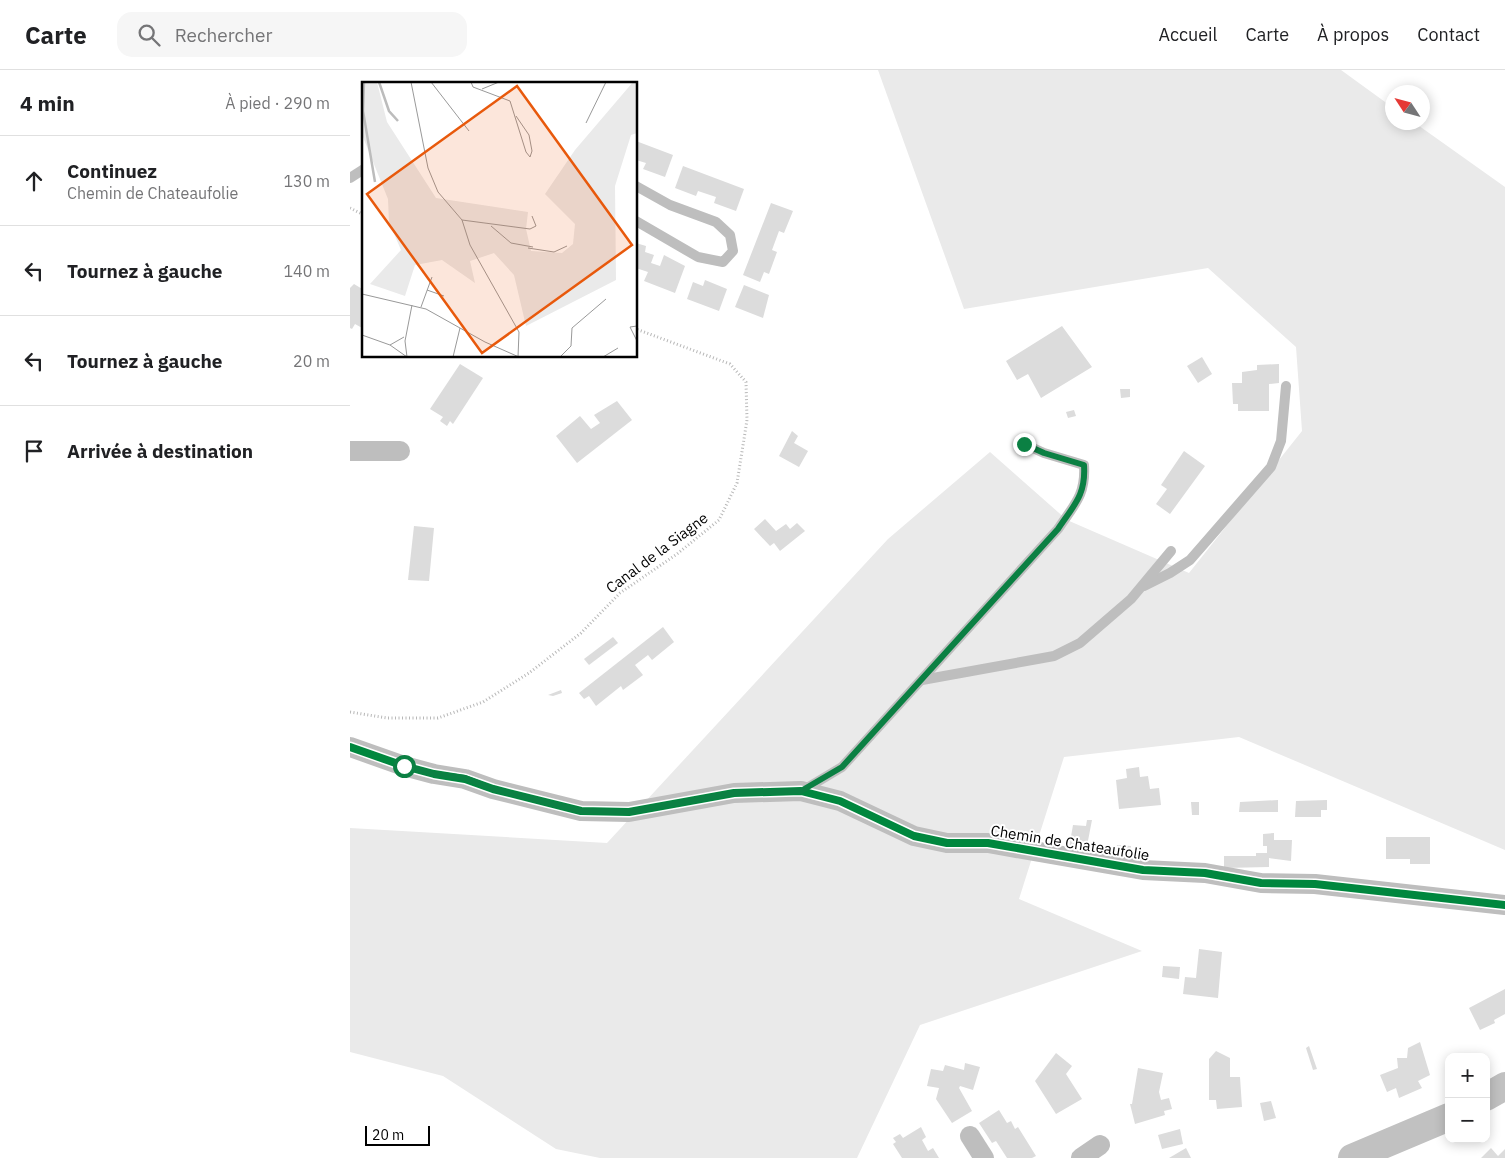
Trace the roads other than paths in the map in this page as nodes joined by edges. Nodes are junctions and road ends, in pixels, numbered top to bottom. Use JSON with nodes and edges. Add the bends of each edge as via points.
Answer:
{"nodes":[{"id":1,"x":362,"y":170,"type":"edge"},
{"id":2,"x":350,"y":178,"type":"edge"},
{"id":3,"x":638,"y":187,"type":"edge"},
{"id":4,"x":638,"y":222,"type":"edge"},
{"id":5,"x":1286,"y":386,"type":"dead end"},
{"id":6,"x":1024,"y":444,"type":"dead end"},
{"id":7,"x":350,"y":451,"type":"edge"},
{"id":8,"x":400,"y":452,"type":"dead end"},
{"id":9,"x":1171,"y":551,"type":"dead end"},
{"id":10,"x":1141,"y":587,"type":"junction"},
{"id":11,"x":922,"y":680,"type":"junction"},
{"id":12,"x":350,"y":747,"type":"edge"},
{"id":13,"x":801,"y":791,"type":"junction"},
{"id":14,"x":1505,"y":905,"type":"edge"},
{"id":15,"x":1505,"y":1086,"type":"edge"},
{"id":16,"x":1490,"y":1095,"type":"edge"},
{"id":17,"x":1445,"y":1118,"type":"edge"},
{"id":18,"x":970,"y":1136,"type":"dead end"},
{"id":19,"x":1100,"y":1146,"type":"dead end"},
{"id":20,"x":984,"y":1158,"type":"edge"},
{"id":21,"x":1081,"y":1158,"type":"edge"},
{"id":22,"x":1352,"y":1158,"type":"edge"}],
"edges":[{"from":1,"to":2,"type":"lane"},
{"from":3,"to":4,"type":"lane","via":[[670,205],[716,222],[730,235],[733,251],[723,262],[698,257]]},
{"from":5,"to":10,"type":"lane","via":[[1281,441],[1270,467],[1190,560]]},
{"from":6,"to":11,"type":"lane","via":[[1084,465],[1085,484],[1058,529]]},
{"from":7,"to":8,"type":"street"},
{"from":9,"to":10,"type":"lane"},
{"from":10,"to":11,"type":"lane","via":[[1080,642],[1054,656]]},
{"from":11,"to":13,"type":"lane","via":[[842,767]]},
{"from":12,"to":13,"type":"street","name":"Chemin de Chateaufolie","via":[[404,766],[465,778],[493,789],[581,811],[629,812],[734,793]]},
{"from":13,"to":14,"type":"street","name":"Chemin de Chateaufolie","via":[[840,801],[914,836],[947,842],[998,844],[1143,870],[1205,873],[1261,883],[1315,884]]},
{"from":15,"to":16,"type":"main road"},
{"from":17,"to":22,"type":"main road"},
{"from":18,"to":20,"type":"street"},
{"from":19,"to":21,"type":"street"}]}
